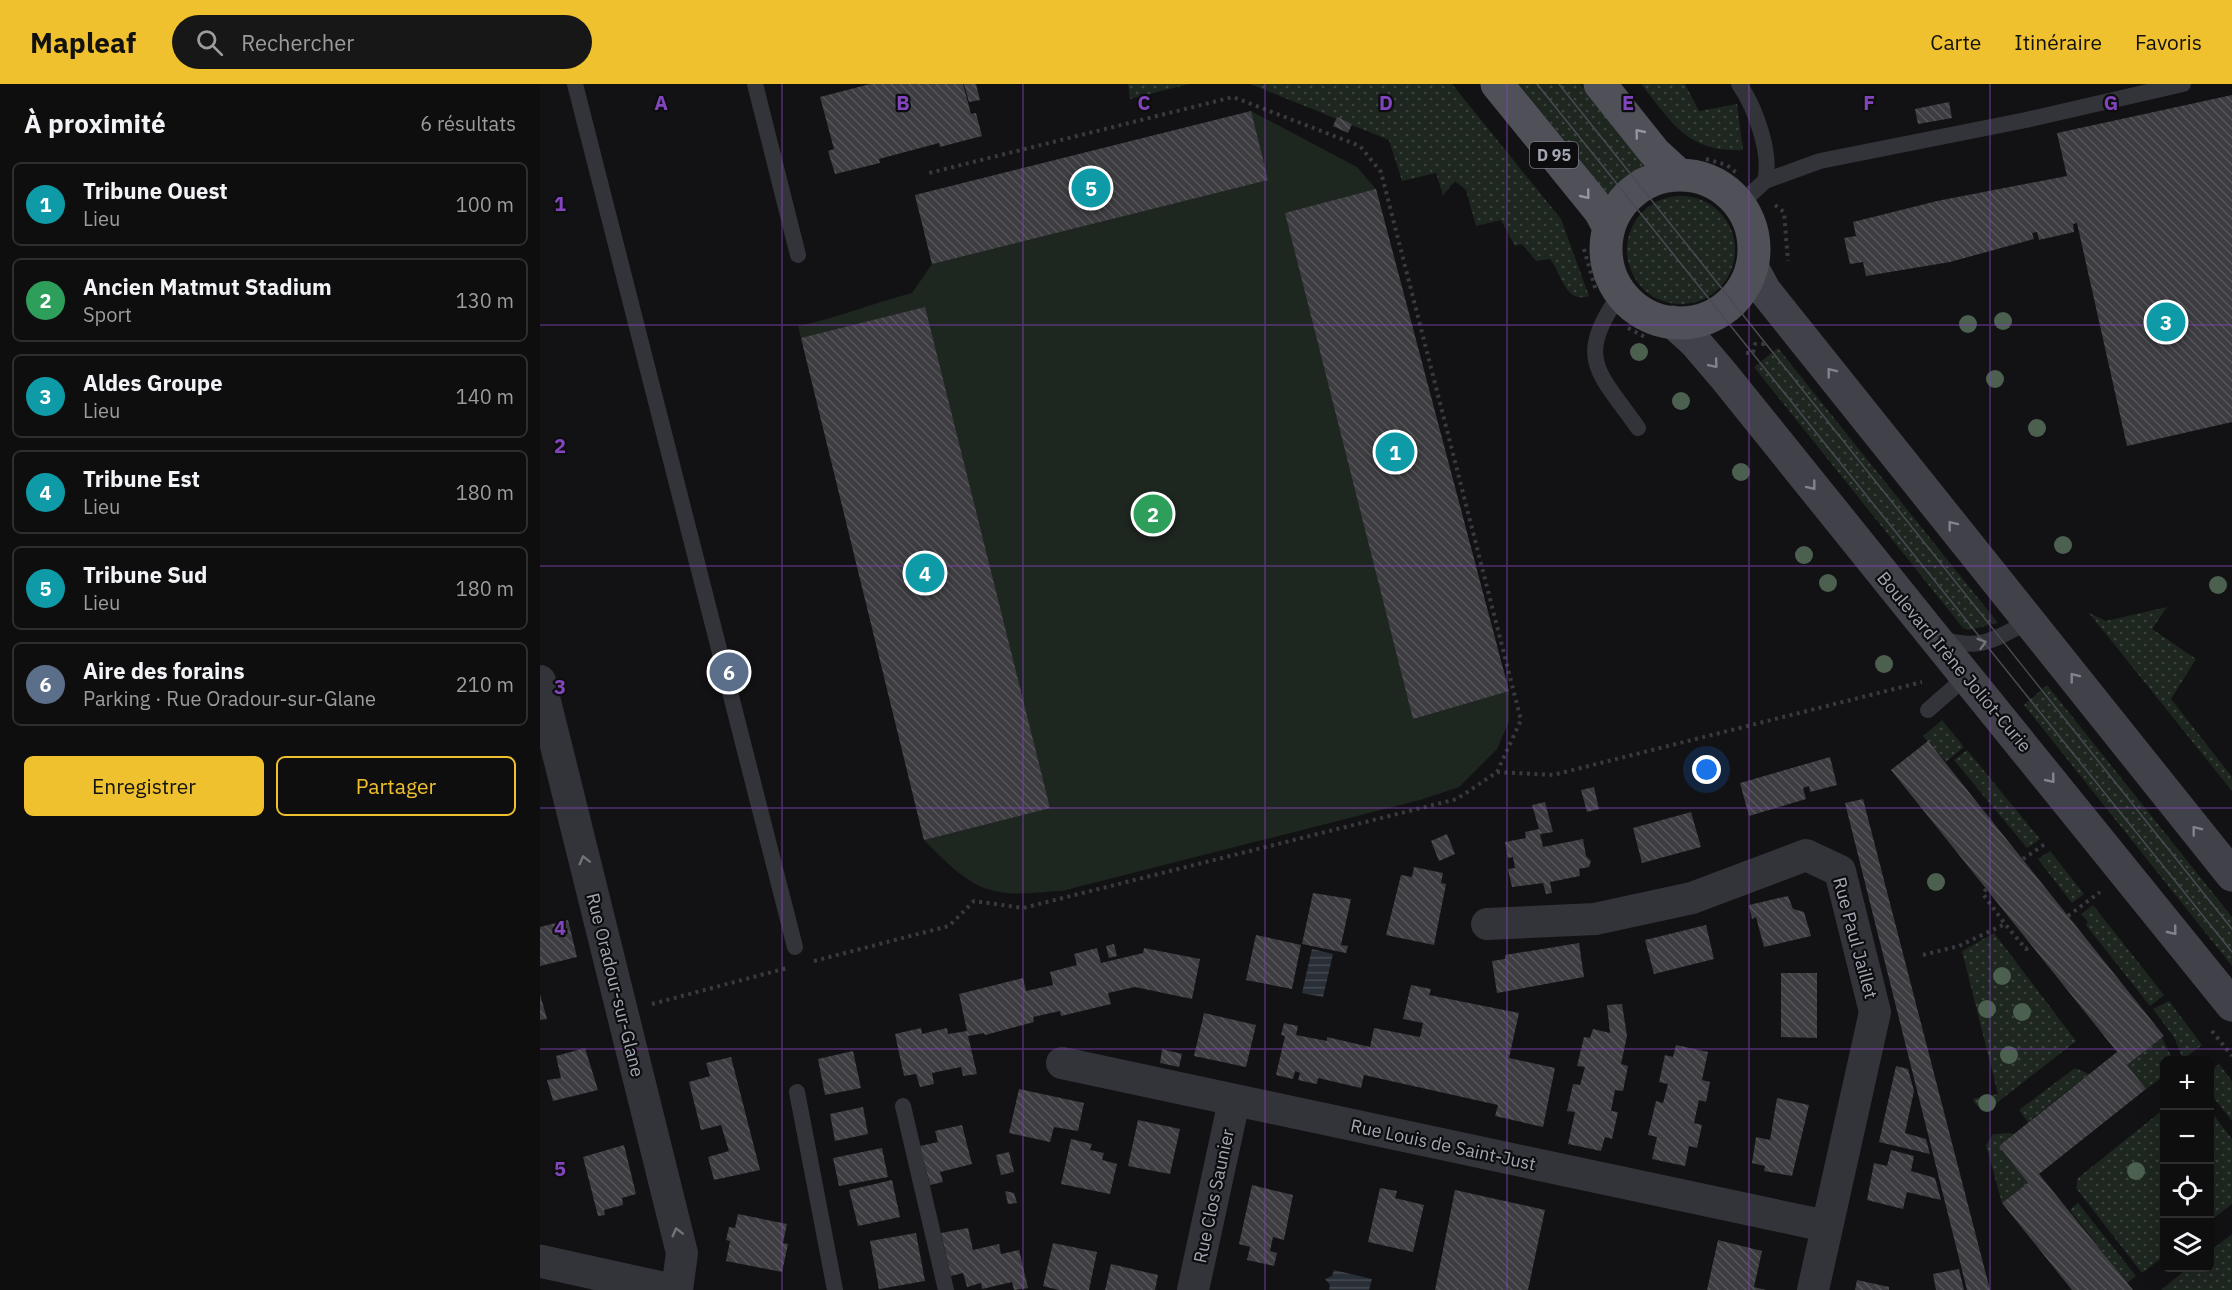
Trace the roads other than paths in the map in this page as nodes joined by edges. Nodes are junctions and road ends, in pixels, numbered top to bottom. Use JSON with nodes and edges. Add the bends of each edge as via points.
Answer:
{"nodes":[{"id":1,"x":575,"y":84,"type":"edge"},
{"id":2,"x":755,"y":84,"type":"edge"},
{"id":3,"x":1497,"y":84,"type":"edge"},
{"id":4,"x":1600,"y":84,"type":"edge"},
{"id":5,"x":2183,"y":84,"type":"edge"},
{"id":6,"x":1741,"y":85,"type":"edge"},
{"id":7,"x":1679,"y":175,"type":"junction"},
{"id":8,"x":1765,"y":180,"type":"junction"},
{"id":9,"x":1740,"y":204,"type":"junction"},
{"id":10,"x":1609,"y":228,"type":"junction"},
{"id":11,"x":798,"y":255,"type":"dead end"},
{"id":12,"x":1752,"y":267,"type":"junction"},
{"id":13,"x":1621,"y":293,"type":"junction"},
{"id":14,"x":1673,"y":322,"type":"junction"},
{"id":15,"x":1638,"y":429,"type":"dead end"},
{"id":16,"x":2028,"y":621,"type":"junction"},
{"id":17,"x":1933,"y":638,"type":"junction"},
{"id":18,"x":1967,"y":676,"type":"junction"},
{"id":19,"x":540,"y":681,"type":"edge"},
{"id":20,"x":1928,"y":710,"type":"dead end"},
{"id":21,"x":2232,"y":875,"type":"edge"},
{"id":22,"x":1487,"y":924,"type":"dead end"},
{"id":23,"x":795,"y":947,"type":"dead end"},
{"id":24,"x":2232,"y":1005,"type":"edge"},
{"id":25,"x":1062,"y":1063,"type":"dead end"},
{"id":26,"x":797,"y":1092,"type":"dead end"},
{"id":27,"x":1234,"y":1101,"type":"junction"},
{"id":28,"x":903,"y":1106,"type":"dead end"},
{"id":29,"x":1826,"y":1226,"type":"junction"},
{"id":30,"x":540,"y":1261,"type":"edge"},
{"id":31,"x":667,"y":1289,"type":"edge"},
{"id":32,"x":835,"y":1290,"type":"edge"},
{"id":33,"x":946,"y":1290,"type":"edge"},
{"id":34,"x":1193,"y":1290,"type":"edge"},
{"id":35,"x":1813,"y":1290,"type":"edge"}],
"edges":[{"from":1,"to":23,"type":"lane"},
{"from":2,"to":11,"type":"lane"},
{"from":3,"to":10,"type":"main road","number":"D 95","one_way":true,"via":[[1600,211]]},
{"from":7,"to":4,"type":"main road","one_way":true,"via":[[1655,153]]},
{"from":5,"to":8,"type":"lane","via":[[1820,161]]},
{"from":6,"to":8,"type":"lane","via":[[1760,129],[1768,166]]},
{"from":7,"to":9,"type":"main road","via":[[1713,182]]},
{"from":7,"to":10,"type":"main road","via":[[1640,186],[1616,211]]},
{"from":8,"to":9,"type":"lane"},
{"from":9,"to":12,"type":"main road","via":[[1754,244]]},
{"from":10,"to":13,"type":"main road","via":[[1606,251],[1610,273]]},
{"from":12,"to":14,"type":"main road","via":[[1741,292],[1719,312],[1704,319]]},
{"from":16,"to":12,"type":"main road","one_way":true,"via":[[1765,291]]},
{"from":13,"to":14,"type":"main road","via":[[1644,313]]},
{"from":13,"to":15,"type":"lane","via":[[1600,330],[1594,348],[1595,364]]},
{"from":14,"to":17,"type":"main road","name":"Boulevard Irène Joliot-Curie","one_way":true,"via":[[1724,376]]},
{"from":17,"to":16,"type":"lane","one_way":true,"via":[[1979,645]]},
{"from":21,"to":16,"type":"main road","one_way":true},
{"from":17,"to":18,"type":"main road","name":"Boulevard Irène Joliot-Curie"},
{"from":18,"to":20,"type":"lane"},
{"from":18,"to":24,"type":"main road","name":"Boulevard Irène Joliot-Curie","one_way":true},
{"from":31,"to":19,"type":"street","name":"Rue Oradour-sur-Glane","one_way":true,"via":[[682,1253]]},
{"from":22,"to":29,"type":"street","name":"Rue Paul Jaillet","via":[[1595,919],[1692,898],[1806,855],[1840,871],[1875,1012]]},
{"from":25,"to":27,"type":"street","name":"Rue Louis de Saint-Just"},
{"from":26,"to":32,"type":"lane"},
{"from":27,"to":29,"type":"street","name":"Rue Louis de Saint-Just"},
{"from":27,"to":34,"type":"street","name":"Rue Clos Saunier"},
{"from":28,"to":33,"type":"lane"},
{"from":29,"to":35,"type":"street","name":"Rue Paul Jaillet"},
{"from":30,"to":31,"type":"street"}]}
